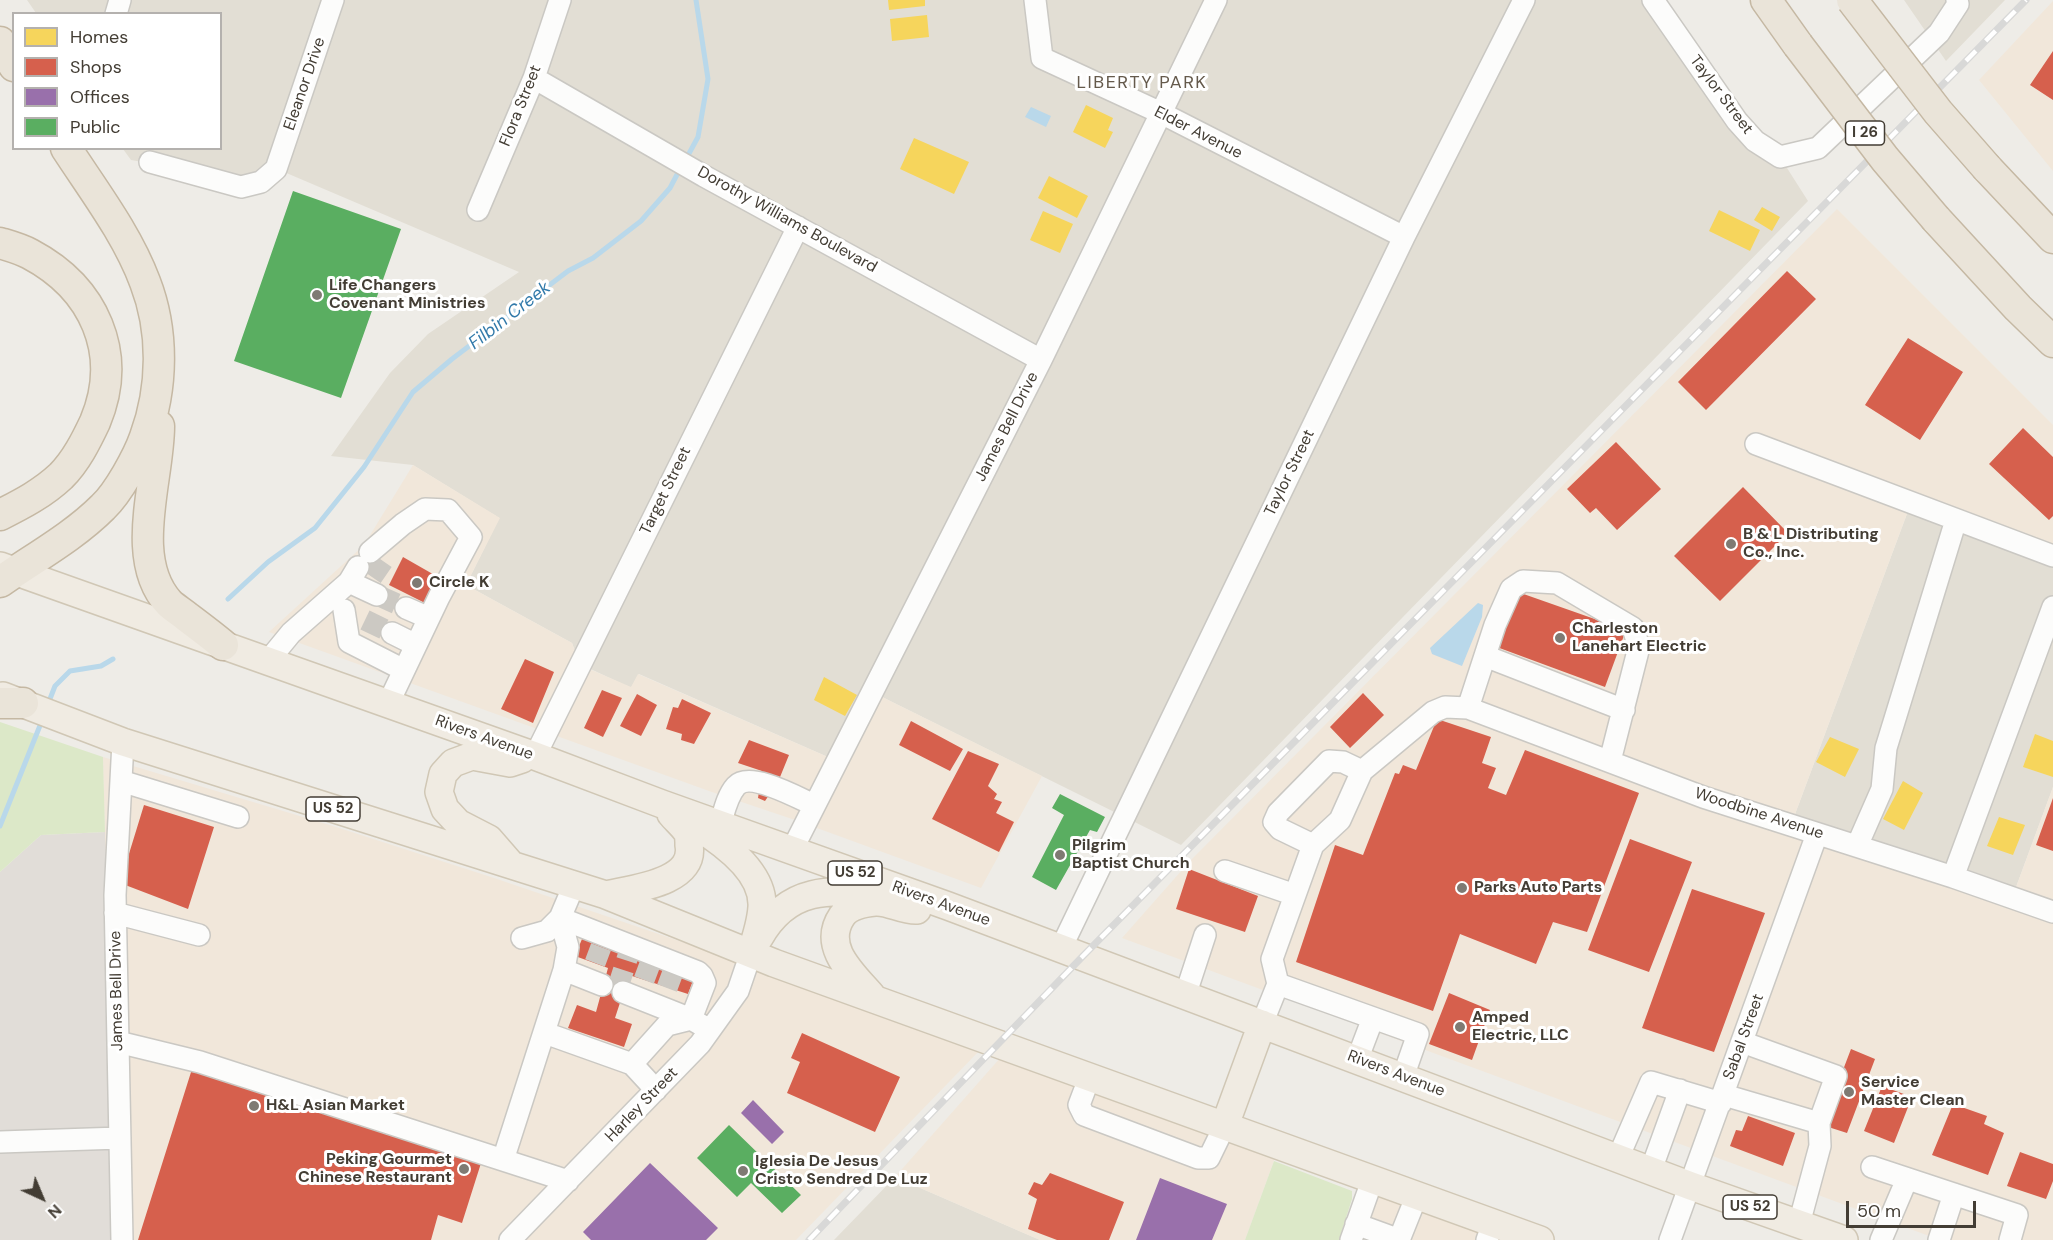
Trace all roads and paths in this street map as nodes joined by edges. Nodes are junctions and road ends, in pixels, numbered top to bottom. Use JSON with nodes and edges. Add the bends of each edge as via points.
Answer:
{"nodes":[{"id":1,"x":333,"y":0,"type":"edge"},
{"id":2,"x":560,"y":0,"type":"edge"},
{"id":3,"x":1035,"y":0,"type":"edge"},
{"id":4,"x":1216,"y":0,"type":"edge"},
{"id":5,"x":1524,"y":0,"type":"edge"},
{"id":6,"x":1653,"y":0,"type":"edge"},
{"id":7,"x":1767,"y":0,"type":"edge"},
{"id":8,"x":1852,"y":0,"type":"edge"},
{"id":9,"x":1957,"y":0,"type":"edge"},
{"id":10,"x":0,"y":42,"type":"edge"},
{"id":11,"x":12,"y":63,"type":"edge"},
{"id":12,"x":534,"y":78,"type":"junction"},
{"id":13,"x":1161,"y":114,"type":"junction"},
{"id":14,"x":67,"y":150,"type":"edge"},
{"id":15,"x":150,"y":162,"type":"dead end"},
{"id":16,"x":478,"y":210,"type":"dead end"},
{"id":17,"x":798,"y":227,"type":"junction"},
{"id":18,"x":1404,"y":237,"type":"junction"},
{"id":19,"x":2053,"y":238,"type":"edge"},
{"id":20,"x":0,"y":243,"type":"edge"},
{"id":21,"x":2018,"y":308,"type":"junction"},
{"id":22,"x":2053,"y":342,"type":"edge"},
{"id":23,"x":1041,"y":360,"type":"junction"},
{"id":24,"x":2053,"y":364,"type":"edge"},
{"id":25,"x":159,"y":383,"type":"junction"},
{"id":26,"x":1756,"y":444,"type":"dead end"},
{"id":27,"x":0,"y":515,"type":"edge"},
{"id":28,"x":1956,"y":520,"type":"junction"},
{"id":29,"x":2053,"y":556,"type":"edge"},
{"id":30,"x":5,"y":573,"type":"edge"},
{"id":31,"x":336,"y":606,"type":"junction"},
{"id":32,"x":2053,"y":607,"type":"edge"},
{"id":33,"x":406,"y":608,"type":"tunnel mouth"},
{"id":34,"x":429,"y":618,"type":"junction"},
{"id":35,"x":365,"y":620,"type":"tunnel mouth"},
{"id":36,"x":392,"y":633,"type":"tunnel mouth"},
{"id":37,"x":223,"y":645,"type":"junction"},
{"id":38,"x":416,"y":645,"type":"junction"},
{"id":39,"x":1485,"y":656,"type":"junction"},
{"id":40,"x":268,"y":661,"type":"junction"},
{"id":41,"x":404,"y":670,"type":"junction"},
{"id":42,"x":8,"y":700,"type":"edge"},
{"id":43,"x":388,"y":704,"type":"junction"},
{"id":44,"x":1468,"y":708,"type":"junction"},
{"id":45,"x":1624,"y":710,"type":"junction"},
{"id":46,"x":123,"y":742,"type":"junction"},
{"id":47,"x":535,"y":756,"type":"junction"},
{"id":48,"x":1610,"y":761,"type":"junction"},
{"id":49,"x":1362,"y":771,"type":"junction"},
{"id":50,"x":121,"y":781,"type":"junction"},
{"id":51,"x":662,"y":804,"type":"junction"},
{"id":52,"x":814,"y":805,"type":"junction"},
{"id":53,"x":238,"y":817,"type":"dead end"},
{"id":54,"x":720,"y":825,"type":"junction"},
{"id":55,"x":1817,"y":834,"type":"junction"},
{"id":56,"x":1312,"y":845,"type":"junction"},
{"id":57,"x":1857,"y":846,"type":"junction"},
{"id":58,"x":792,"y":850,"type":"junction"},
{"id":59,"x":512,"y":865,"type":"junction"},
{"id":60,"x":1225,"y":871,"type":"dead end"},
{"id":61,"x":1953,"y":877,"type":"junction"},
{"id":62,"x":574,"y":885,"type":"junction"},
{"id":63,"x":903,"y":890,"type":"junction"},
{"id":64,"x":606,"y":895,"type":"junction"},
{"id":65,"x":1295,"y":895,"type":"junction"},
{"id":66,"x":948,"y":906,"type":"junction"},
{"id":67,"x":2053,"y":912,"type":"edge"},
{"id":68,"x":116,"y":913,"type":"junction"},
{"id":69,"x":560,"y":918,"type":"junction"},
{"id":70,"x":199,"y":935,"type":"dead end"},
{"id":71,"x":1205,"y":935,"type":"dead end"},
{"id":72,"x":522,"y":938,"type":"dead end"},
{"id":73,"x":1061,"y":948,"type":"junction"},
{"id":74,"x":751,"y":953,"type":"junction"},
{"id":75,"x":598,"y":962,"type":"junction"},
{"id":76,"x":564,"y":970,"type":"junction"},
{"id":77,"x":641,"y":978,"type":"junction"},
{"id":78,"x":669,"y":982,"type":"junction"},
{"id":79,"x":1278,"y":984,"type":"junction"},
{"id":80,"x":1185,"y":996,"type":"junction"},
{"id":81,"x":873,"y":998,"type":"junction"},
{"id":82,"x":1373,"y":1018,"type":"junction"},
{"id":83,"x":691,"y":1019,"type":"junction"},
{"id":84,"x":1262,"y":1024,"type":"junction"},
{"id":85,"x":710,"y":1030,"type":"junction"},
{"id":86,"x":545,"y":1033,"type":"junction"},
{"id":87,"x":118,"y":1042,"type":"junction"},
{"id":88,"x":1742,"y":1042,"type":"junction"},
{"id":89,"x":1357,"y":1060,"type":"junction"},
{"id":90,"x":632,"y":1064,"type":"junction"},
{"id":91,"x":1090,"y":1076,"type":"junction"},
{"id":92,"x":1403,"y":1077,"type":"junction"},
{"id":93,"x":656,"y":1090,"type":"junction"},
{"id":94,"x":1680,"y":1090,"type":"junction"},
{"id":95,"x":1722,"y":1099,"type":"junction"},
{"id":96,"x":1819,"y":1123,"type":"junction"},
{"id":97,"x":1225,"y":1125,"type":"junction"},
{"id":98,"x":120,"y":1138,"type":"junction"},
{"id":99,"x":0,"y":1142,"type":"edge"},
{"id":100,"x":1618,"y":1158,"type":"junction"},
{"id":101,"x":503,"y":1160,"type":"junction"},
{"id":102,"x":1872,"y":1167,"type":"dead end"},
{"id":103,"x":1651,"y":1170,"type":"junction"},
{"id":104,"x":1373,"y":1178,"type":"junction"},
{"id":105,"x":1908,"y":1179,"type":"junction"},
{"id":106,"x":568,"y":1181,"type":"junction"},
{"id":107,"x":1691,"y":1186,"type":"junction"},
{"id":108,"x":1954,"y":1194,"type":"junction"},
{"id":109,"x":1417,"y":1195,"type":"junction"},
{"id":110,"x":1799,"y":1224,"type":"junction"},
{"id":111,"x":1354,"y":1232,"type":"edge"},
{"id":112,"x":1498,"y":1233,"type":"edge"},
{"id":113,"x":122,"y":1240,"type":"edge"},
{"id":114,"x":510,"y":1240,"type":"edge"},
{"id":115,"x":1399,"y":1240,"type":"edge"},
{"id":116,"x":1540,"y":1240,"type":"edge"},
{"id":117,"x":1671,"y":1240,"type":"edge"},
{"id":118,"x":1844,"y":1240,"type":"edge"},
{"id":119,"x":1881,"y":1240,"type":"edge"},
{"id":120,"x":1939,"y":1240,"type":"edge"},
{"id":121,"x":2010,"y":1240,"type":"edge"}],
"edges":[{"from":1,"to":15,"type":"street","name":"Eleanor Drive","via":[[276,169],[261,183],[241,187]]},
{"from":2,"to":12,"type":"street","name":"Flora Street"},
{"from":3,"to":13,"type":"street","name":"Elder Avenue","via":[[1042,58]]},
{"from":4,"to":13,"type":"street","name":"James Bell Drive"},
{"from":5,"to":18,"type":"street","name":"Taylor Street"},
{"from":6,"to":9,"type":"street","name":"Taylor Street","via":[[1737,121],[1755,141],[1780,157],[1818,148],[1940,33]]},
{"from":7,"to":21,"type":"highway","number":"I 26","bridge":true,"via":[[1885,159]]},
{"from":8,"to":19,"type":"highway","bridge":true,"via":[[1938,112]]},
{"from":10,"to":11,"type":"highway"},
{"from":12,"to":16,"type":"street","name":"Flora Street"},
{"from":12,"to":17,"type":"street","name":"Dorothy Williams Boulevard"},
{"from":13,"to":18,"type":"street","name":"Elder Avenue"},
{"from":13,"to":23,"type":"street","name":"James Bell Drive"},
{"from":14,"to":25,"type":"highway","via":[[126,243],[145,283],[158,344]]},
{"from":17,"to":23,"type":"street","name":"Dorothy Williams Boulevard"},
{"from":17,"to":47,"type":"street","name":"Target Street"},
{"from":18,"to":73,"type":"street","name":"Taylor Street"},
{"from":20,"to":27,"type":"highway","via":[[47,264],[81,294],[101,334],[107,383],[89,435],[69,466],[43,492]]},
{"from":21,"to":22,"type":"highway","number":"I 26"},
{"from":21,"to":24,"type":"highway"},
{"from":23,"to":52,"type":"street","name":"James Bell Drive"},
{"from":25,"to":30,"type":"highway","via":[[154,413],[139,453],[105,506],[82,526]]},
{"from":25,"to":37,"type":"highway","via":[[159,445],[148,560],[153,580],[170,605]]},
{"from":26,"to":28,"type":"street"},
{"from":28,"to":29,"type":"street"},
{"from":28,"to":57,"type":"street","via":[[1886,748],[1882,789]]},
{"from":30,"to":37,"type":"main road","name":"Rivers Avenue","number":"US 52"},
{"from":31,"to":34,"type":"street","via":[[370,570],[403,524],[425,509],[448,510],[471,537]]},
{"from":31,"to":35,"type":"street"},
{"from":31,"to":40,"type":"street","via":[[291,633]]},
{"from":31,"to":41,"type":"street","via":[[349,642]]},
{"from":32,"to":61,"type":"street"},
{"from":33,"to":34,"type":"street"},
{"from":34,"to":38,"type":"street"},
{"from":36,"to":38,"type":"street"},
{"from":37,"to":40,"type":"main road","name":"Rivers Avenue","number":"US 52"},
{"from":38,"to":41,"type":"street"},
{"from":39,"to":44,"type":"street"},
{"from":39,"to":45,"type":"street"},
{"from":39,"to":45,"type":"street","via":[[1511,589],[1523,580],[1557,583],[1633,628],[1639,647]]},
{"from":40,"to":43,"type":"main road","name":"Rivers Avenue","number":"US 52"},
{"from":41,"to":43,"type":"street"},
{"from":42,"to":46,"type":"main road","number":"US 52"},
{"from":43,"to":47,"type":"main road","name":"Rivers Avenue","number":"US 52"},
{"from":44,"to":48,"type":"street","name":"Woodbine Avenue"},
{"from":44,"to":49,"type":"street","via":[[1445,707],[1433,712]]},
{"from":45,"to":48,"type":"street"},
{"from":46,"to":50,"type":"street","name":"James Bell Drive"},
{"from":46,"to":59,"type":"main road","number":"US 52"},
{"from":47,"to":51,"type":"main road","name":"Rivers Avenue","number":"US 52"},
{"from":47,"to":59,"type":"main road","via":[[510,763],[472,756],[453,763],[443,774],[439,792],[445,808],[458,823],[489,839]]},
{"from":48,"to":55,"type":"street","name":"Woodbine Avenue","via":[[1703,797]]},
{"from":49,"to":56,"type":"street","via":[[1340,820]]},
{"from":49,"to":56,"type":"street","via":[[1343,762],[1329,761],[1278,813],[1274,822],[1280,829]]},
{"from":50,"to":53,"type":"street"},
{"from":50,"to":68,"type":"street","name":"James Bell Drive"},
{"from":51,"to":54,"type":"main road","name":"Rivers Avenue","number":"US 52"},
{"from":51,"to":64,"type":"main road","via":[[687,832],[691,851],[686,867],[658,883]]},
{"from":51,"to":74,"type":"main road","via":[[711,835],[746,865],[762,904]]},
{"from":52,"to":54,"type":"street","via":[[748,780],[742,774],[730,794]]},
{"from":52,"to":58,"type":"street","name":"James Bell Drive"},
{"from":54,"to":58,"type":"main road","name":"Rivers Avenue","number":"US 52"},
{"from":55,"to":57,"type":"street","name":"Woodbine Avenue"},
{"from":55,"to":88,"type":"street","name":"Sabal Street"},
{"from":56,"to":65,"type":"street"},
{"from":57,"to":61,"type":"street","name":"Woodbine Avenue"},
{"from":58,"to":63,"type":"main road","name":"Rivers Avenue","number":"US 52"},
{"from":59,"to":62,"type":"main road","number":"US 52"},
{"from":60,"to":65,"type":"street"},
{"from":61,"to":67,"type":"street","name":"Woodbine Avenue"},
{"from":62,"to":64,"type":"main road","number":"US 52"},
{"from":62,"to":69,"type":"street"},
{"from":63,"to":66,"type":"main road","name":"Rivers Avenue","number":"US 52"},
{"from":63,"to":74,"type":"main road","via":[[882,895],[827,891],[799,898],[767,923]]},
{"from":64,"to":74,"type":"main road","number":"US 52"},
{"from":65,"to":79,"type":"street","via":[[1272,959]]},
{"from":66,"to":73,"type":"main road","name":"Rivers Avenue","number":"US 52"},
{"from":66,"to":81,"type":"main road","via":[[914,911],[878,902],[860,904],[844,913],[834,935],[837,952]]},
{"from":68,"to":70,"type":"street"},
{"from":68,"to":87,"type":"street","name":"James Bell Drive"},
{"from":69,"to":72,"type":"street","via":[[546,932]]},
{"from":69,"to":75,"type":"street"},
{"from":69,"to":76,"type":"street","via":[[568,947]]},
{"from":71,"to":80,"type":"street"},
{"from":73,"to":80,"type":"main road","name":"Rivers Avenue","number":"US 52"},
{"from":74,"to":81,"type":"main road","number":"US 52"},
{"from":74,"to":85,"type":"street","name":"Harley Street","via":[[738,992]]},
{"from":75,"to":76,"type":"street"},
{"from":75,"to":77,"type":"street","via":[[630,951]]},
{"from":76,"to":86,"type":"street"},
{"from":77,"to":78,"type":"street"},
{"from":77,"to":78,"type":"street"},
{"from":78,"to":83,"type":"street"},
{"from":78,"to":83,"type":"street","via":[[698,972],[702,976],[705,983]]},
{"from":79,"to":82,"type":"street"},
{"from":79,"to":84,"type":"street"},
{"from":80,"to":84,"type":"main road","name":"Rivers Avenue","number":"US 52"},
{"from":81,"to":91,"type":"main road","number":"US 52"},
{"from":82,"to":89,"type":"street"},
{"from":82,"to":92,"type":"street","via":[[1418,1034]]},
{"from":83,"to":85,"type":"street"},
{"from":83,"to":90,"type":"street","via":[[667,1025]]},
{"from":84,"to":89,"type":"main road","name":"Rivers Avenue","number":"US 52"},
{"from":84,"to":97,"type":"main road"},
{"from":85,"to":93,"type":"street","name":"Harley Street"},
{"from":86,"to":90,"type":"street"},
{"from":86,"to":101,"type":"street"},
{"from":87,"to":98,"type":"street","name":"James Bell Drive"},
{"from":87,"to":101,"type":"street","via":[[200,1062]]},
{"from":88,"to":95,"type":"street","name":"Sabal Street"},
{"from":88,"to":96,"type":"street","via":[[1836,1076]]},
{"from":89,"to":92,"type":"main road","name":"Rivers Avenue","number":"US 52"},
{"from":90,"to":93,"type":"street"},
{"from":91,"to":97,"type":"main road","number":"US 52"},
{"from":91,"to":97,"type":"street","via":[[1079,1105],[1084,1115],[1198,1158],[1209,1158]]},
{"from":92,"to":100,"type":"main road","name":"Rivers Avenue","number":"US 52"},
{"from":93,"to":106,"type":"street","name":"Harley Street"},
{"from":94,"to":95,"type":"street"},
{"from":94,"to":100,"type":"street","via":[[1651,1082]]},
{"from":94,"to":103,"type":"street"},
{"from":95,"to":96,"type":"street"},
{"from":95,"to":107,"type":"street","name":"Sabal Street"},
{"from":96,"to":110,"type":"street","via":[[1820,1146]]},
{"from":97,"to":104,"type":"main road","number":"US 52"},
{"from":98,"to":99,"type":"street"},
{"from":98,"to":113,"type":"street","name":"James Bell Drive"},
{"from":100,"to":103,"type":"main road","name":"Rivers Avenue","number":"US 52"},
{"from":101,"to":106,"type":"street"},
{"from":102,"to":105,"type":"street"},
{"from":103,"to":107,"type":"main road","name":"Rivers Avenue","number":"US 52"},
{"from":104,"to":109,"type":"main road","number":"US 52"},
{"from":104,"to":111,"type":"street"},
{"from":105,"to":108,"type":"street"},
{"from":105,"to":119,"type":"street"},
{"from":106,"to":114,"type":"street","name":"Harley Street"},
{"from":107,"to":110,"type":"main road","name":"Rivers Avenue","number":"US 52"},
{"from":107,"to":117,"type":"street","name":"Sabal Street"},
{"from":108,"to":120,"type":"street"},
{"from":108,"to":121,"type":"street","via":[[2016,1215]]},
{"from":109,"to":112,"type":"main road","number":"US 52"},
{"from":109,"to":115,"type":"street"},
{"from":110,"to":118,"type":"main road","name":"Rivers Avenue","number":"US 52"},
{"from":111,"to":115,"type":"street"},
{"from":112,"to":116,"type":"main road","number":"US 52"}]}
